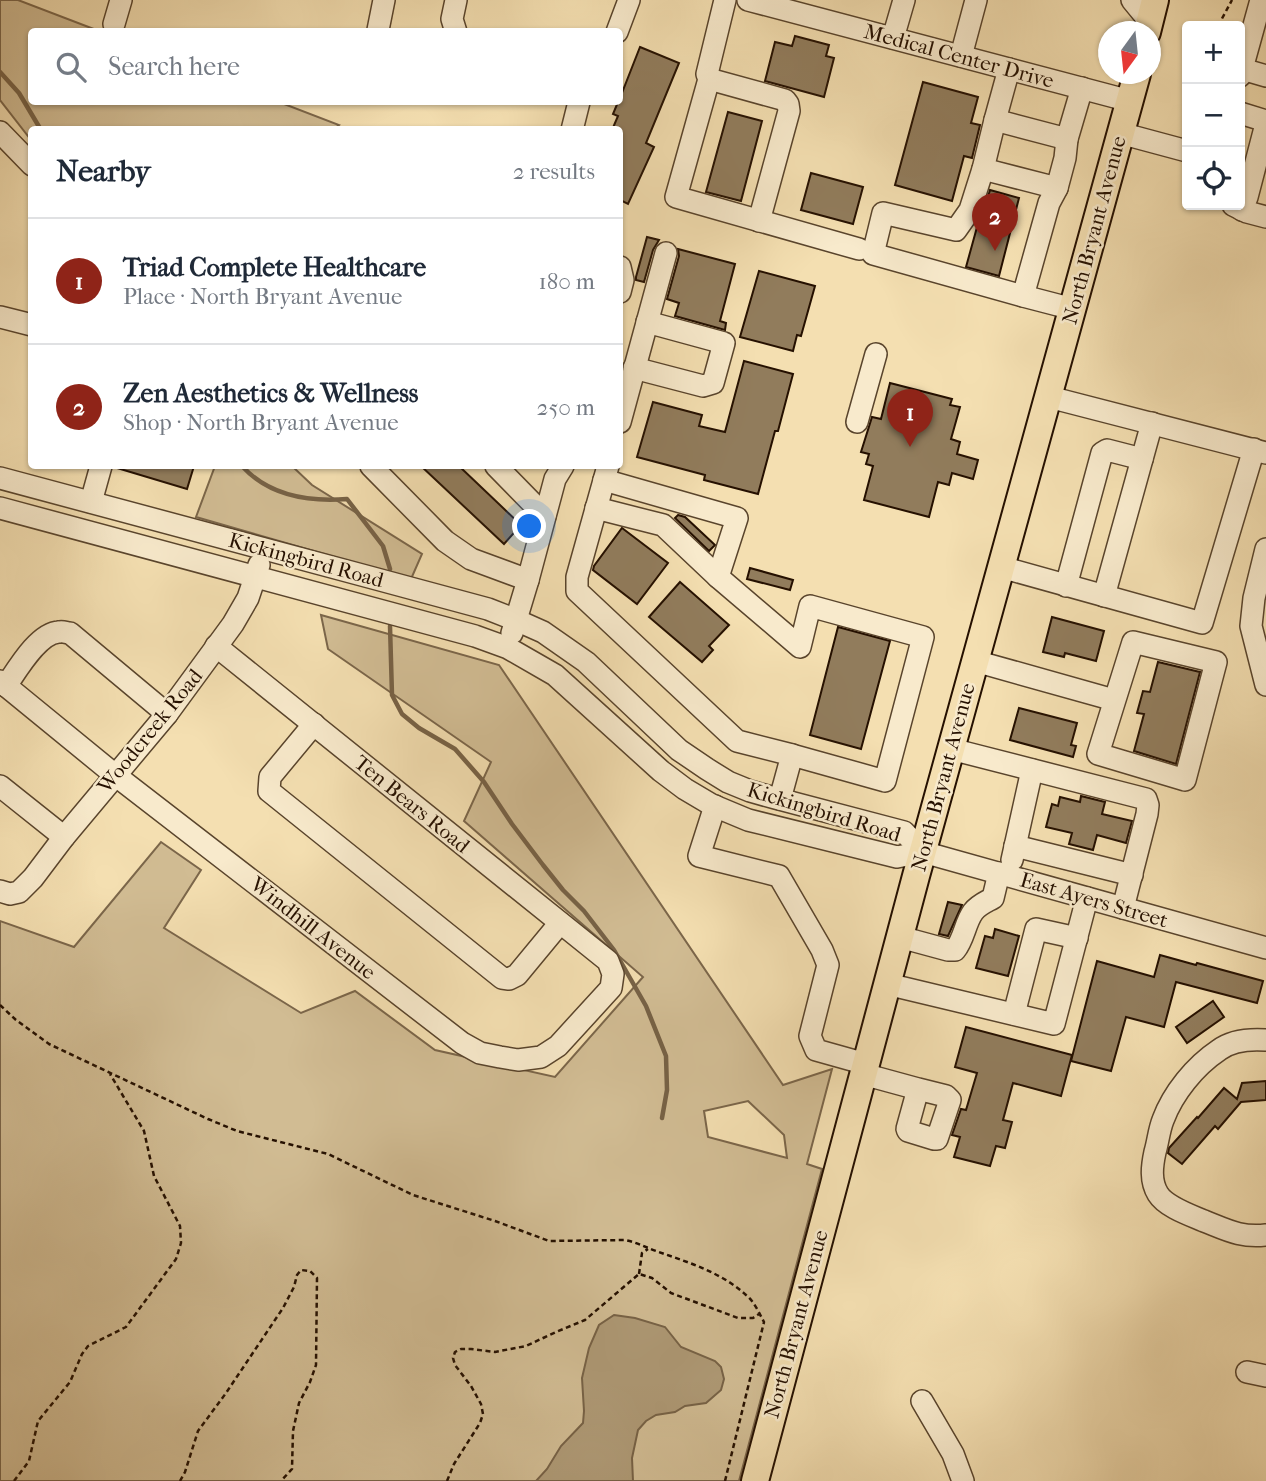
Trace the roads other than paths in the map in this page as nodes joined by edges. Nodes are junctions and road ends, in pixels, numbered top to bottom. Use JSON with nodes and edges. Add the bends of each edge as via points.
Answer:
{"nodes":[{"id":1,"x":121,"y":0,"type":"edge"},
{"id":2,"x":384,"y":0,"type":"edge"},
{"id":3,"x":457,"y":0,"type":"edge"},
{"id":4,"x":629,"y":0,"type":"edge"},
{"id":5,"x":725,"y":0,"type":"edge"},
{"id":6,"x":748,"y":0,"type":"edge"},
{"id":7,"x":904,"y":0,"type":"edge"},
{"id":8,"x":976,"y":0,"type":"edge"},
{"id":9,"x":1132,"y":0,"type":"edge"},
{"id":10,"x":1261,"y":0,"type":"edge"},
{"id":11,"x":1151,"y":18,"type":"edge"},
{"id":12,"x":114,"y":24,"type":"dead end"},
{"id":13,"x":379,"y":28,"type":"edge"},
{"id":14,"x":455,"y":28,"type":"edge"},
{"id":15,"x":618,"y":28,"type":"edge"},
{"id":16,"x":893,"y":38,"type":"junction"},
{"id":17,"x":961,"y":56,"type":"junction"},
{"id":18,"x":1245,"y":58,"type":"edge"},
{"id":19,"x":1009,"y":69,"type":"junction"},
{"id":20,"x":1245,"y":73,"type":"edge"},
{"id":21,"x":1266,"y":76,"type":"edge"},
{"id":22,"x":709,"y":79,"type":"junction"},
{"id":23,"x":1134,"y":84,"type":"edge"},
{"id":24,"x":1082,"y":88,"type":"junction"},
{"id":25,"x":1130,"y":101,"type":"junction"},
{"id":26,"x":578,"y":105,"type":"edge"},
{"id":27,"x":1245,"y":115,"type":"edge"},
{"id":28,"x":995,"y":120,"type":"junction"},
{"id":29,"x":1266,"y":122,"type":"edge"},
{"id":30,"x":573,"y":126,"type":"edge"},
{"id":31,"x":0,"y":132,"type":"edge"},
{"id":32,"x":1120,"y":133,"type":"junction"},
{"id":33,"x":1067,"y":139,"type":"junction"},
{"id":34,"x":1182,"y":150,"type":"edge"},
{"id":35,"x":28,"y":161,"type":"edge"},
{"id":36,"x":983,"y":169,"type":"junction"},
{"id":37,"x":1057,"y":188,"type":"junction"},
{"id":38,"x":1245,"y":199,"type":"edge"},
{"id":39,"x":1245,"y":210,"type":"edge"},
{"id":40,"x":1266,"y":217,"type":"edge"},
{"id":41,"x":759,"y":221,"type":"junction"},
{"id":42,"x":859,"y":249,"type":"dead end"},
{"id":43,"x":666,"y":253,"type":"dead end"},
{"id":44,"x":1023,"y":296,"type":"junction"},
{"id":45,"x":1073,"y":309,"type":"junction"},
{"id":46,"x":0,"y":317,"type":"edge"},
{"id":47,"x":647,"y":322,"type":"junction"},
{"id":48,"x":28,"y":324,"type":"edge"},
{"id":49,"x":876,"y":354,"type":"dead end"},
{"id":50,"x":634,"y":368,"type":"junction"},
{"id":51,"x":1049,"y":397,"type":"junction"},
{"id":52,"x":623,"y":410,"type":"edge"},
{"id":53,"x":857,"y":422,"type":"dead end"},
{"id":54,"x":1152,"y":423,"type":"junction"},
{"id":55,"x":1260,"y":451,"type":"edge"},
{"id":56,"x":1142,"y":458,"type":"junction"},
{"id":57,"x":100,"y":469,"type":"edge"},
{"id":58,"x":374,"y":469,"type":"edge"},
{"id":59,"x":499,"y":469,"type":"edge"},
{"id":60,"x":560,"y":469,"type":"edge"},
{"id":61,"x":606,"y":473,"type":"edge"},
{"id":62,"x":0,"y":478,"type":"edge"},
{"id":63,"x":28,"y":486,"type":"junction"},
{"id":64,"x":91,"y":502,"type":"junction"},
{"id":65,"x":0,"y":508,"type":"edge"},
{"id":66,"x":596,"y":508,"type":"junction"},
{"id":67,"x":21,"y":514,"type":"junction"},
{"id":68,"x":129,"y":514,"type":"junction"},
{"id":69,"x":545,"y":516,"type":"junction"},
{"id":70,"x":123,"y":541,"type":"junction"},
{"id":71,"x":264,"y":549,"type":"junction"},
{"id":72,"x":1265,"y":554,"type":"edge"},
{"id":73,"x":1001,"y":566,"type":"junction"},
{"id":74,"x":256,"y":577,"type":"junction"},
{"id":75,"x":718,"y":577,"type":"junction"},
{"id":76,"x":528,"y":580,"type":"junction"},
{"id":77,"x":1066,"y":586,"type":"junction"},
{"id":78,"x":1104,"y":596,"type":"junction"},
{"id":79,"x":516,"y":620,"type":"junction"},
{"id":80,"x":216,"y":646,"type":"junction"},
{"id":81,"x":508,"y":648,"type":"junction"},
{"id":82,"x":975,"y":661,"type":"junction"},
{"id":83,"x":3,"y":684,"type":"edge"},
{"id":84,"x":1266,"y":685,"type":"edge"},
{"id":85,"x":1114,"y":700,"type":"junction"},
{"id":86,"x":167,"y":714,"type":"junction"},
{"id":87,"x":314,"y":724,"type":"junction"},
{"id":88,"x":951,"y":749,"type":"junction"},
{"id":89,"x":792,"y":755,"type":"junction"},
{"id":90,"x":1032,"y":770,"type":"junction"},
{"id":91,"x":115,"y":775,"type":"junction"},
{"id":92,"x":0,"y":786,"type":"edge"},
{"id":93,"x":780,"y":799,"type":"junction"},
{"id":94,"x":715,"y":806,"type":"junction"},
{"id":95,"x":64,"y":837,"type":"junction"},
{"id":96,"x":1015,"y":846,"type":"junction"},
{"id":97,"x":923,"y":852,"type":"junction"},
{"id":98,"x":1004,"y":874,"type":"junction"},
{"id":99,"x":1132,"y":876,"type":"junction"},
{"id":100,"x":5,"y":893,"type":"edge"},
{"id":101,"x":1087,"y":898,"type":"junction"},
{"id":102,"x":1124,"y":908,"type":"junction"},
{"id":103,"x":560,"y":923,"type":"junction"},
{"id":104,"x":900,"y":937,"type":"junction"},
{"id":105,"x":1077,"y":938,"type":"junction"},
{"id":106,"x":1266,"y":948,"type":"edge"},
{"id":107,"x":608,"y":961,"type":"joint"},
{"id":108,"x":887,"y":984,"type":"junction"},
{"id":109,"x":1014,"y":1014,"type":"junction"},
{"id":110,"x":1266,"y":1040,"type":"edge"},
{"id":111,"x":864,"y":1069,"type":"junction"},
{"id":112,"x":918,"y":1089,"type":"dead end"},
{"id":113,"x":1266,"y":1235,"type":"edge"},
{"id":114,"x":922,"y":1401,"type":"dead end"},
{"id":115,"x":755,"y":1481,"type":"edge"},
{"id":116,"x":963,"y":1481,"type":"edge"}],
"edges":[{"from":1,"to":12,"type":"street"},
{"from":2,"to":13,"type":"street"},
{"from":3,"to":14,"type":"street"},
{"from":4,"to":15,"type":"street"},
{"from":5,"to":22,"type":"street"},
{"from":6,"to":16,"type":"street","name":"Medical Center Drive"},
{"from":7,"to":16,"type":"street"},
{"from":8,"to":17,"type":"street"},
{"from":9,"to":11,"type":"street"},
{"from":10,"to":18,"type":"street"},
{"from":16,"to":17,"type":"street","name":"Medical Center Drive"},
{"from":17,"to":19,"type":"street","name":"Medical Center Drive"},
{"from":19,"to":24,"type":"street","name":"Medical Center Drive"},
{"from":19,"to":28,"type":"street"},
{"from":20,"to":21,"type":"street"},
{"from":22,"to":41,"type":"street","via":[[788,104]]},
{"from":22,"to":41,"type":"street","via":[[676,197]]},
{"from":23,"to":25,"type":"main road","name":"North Bryant Avenue"},
{"from":24,"to":25,"type":"street","name":"Medical Center Drive"},
{"from":24,"to":33,"type":"street"},
{"from":25,"to":32,"type":"main road","name":"North Bryant Avenue"},
{"from":26,"to":30,"type":"street"},
{"from":27,"to":29,"type":"street"},
{"from":28,"to":33,"type":"street"},
{"from":28,"to":36,"type":"street"},
{"from":29,"to":38,"type":"street"},
{"from":31,"to":35,"type":"street"},
{"from":32,"to":34,"type":"street"},
{"from":32,"to":45,"type":"main road","name":"North Bryant Avenue"},
{"from":33,"to":37,"type":"street"},
{"from":36,"to":37,"type":"street"},
{"from":36,"to":44,"type":"street","via":[[971,210],[956,230],[883,213],[873,254]]},
{"from":37,"to":44,"type":"street"},
{"from":39,"to":40,"type":"street"},
{"from":41,"to":42,"type":"street"},
{"from":43,"to":47,"type":"street"},
{"from":44,"to":45,"type":"street"},
{"from":45,"to":51,"type":"main road","name":"North Bryant Avenue"},
{"from":46,"to":48,"type":"street"},
{"from":47,"to":50,"type":"street"},
{"from":47,"to":50,"type":"street","via":[[724,343],[713,383],[703,386]]},
{"from":49,"to":53,"type":"street"},
{"from":50,"to":52,"type":"street"},
{"from":51,"to":54,"type":"street"},
{"from":51,"to":73,"type":"main road","name":"North Bryant Avenue"},
{"from":54,"to":55,"type":"street"},
{"from":54,"to":56,"type":"street"},
{"from":55,"to":78,"type":"street","via":[[1202,623]]},
{"from":56,"to":77,"type":"street","via":[[1107,450],[1102,453]]},
{"from":56,"to":78,"type":"street"},
{"from":57,"to":64,"type":"street"},
{"from":58,"to":76,"type":"street","via":[[445,541],[471,559]]},
{"from":59,"to":69,"type":"street"},
{"from":60,"to":69,"type":"street"},
{"from":61,"to":66,"type":"street"},
{"from":61,"to":75,"type":"street","via":[[737,518]]},
{"from":62,"to":63,"type":"street","name":"Kickingbird Road"},
{"from":63,"to":64,"type":"street","name":"Kickingbird Road"},
{"from":63,"to":67,"type":"street"},
{"from":64,"to":68,"type":"street","name":"Kickingbird Road"},
{"from":65,"to":67,"type":"street","name":"Kickingbird Road"},
{"from":66,"to":75,"type":"street","via":[[663,525]]},
{"from":66,"to":89,"type":"street","via":[[577,591],[737,741]]},
{"from":67,"to":70,"type":"street","name":"Kickingbird Road"},
{"from":68,"to":70,"type":"street"},
{"from":68,"to":71,"type":"street","name":"Kickingbird Road"},
{"from":69,"to":76,"type":"street"},
{"from":70,"to":74,"type":"street","name":"Kickingbird Road"},
{"from":71,"to":74,"type":"street","name":"Woodcreek Road"},
{"from":71,"to":79,"type":"street","name":"Kickingbird Road"},
{"from":72,"to":84,"type":"street","via":[[1251,626]]},
{"from":73,"to":77,"type":"street"},
{"from":73,"to":82,"type":"main road","name":"North Bryant Avenue"},
{"from":74,"to":80,"type":"street","name":"Woodcreek Road","via":[[233,624]]},
{"from":74,"to":81,"type":"street","name":"Kickingbird Road"},
{"from":75,"to":89,"type":"street","via":[[800,647],[810,606],[923,637],[885,781]]},
{"from":76,"to":79,"type":"street"},
{"from":77,"to":78,"type":"street"},
{"from":79,"to":81,"type":"street"},
{"from":79,"to":93,"type":"street","name":"Kickingbird Road","via":[[543,632],[586,662],[679,750],[707,769],[750,791]]},
{"from":80,"to":86,"type":"street","name":"Woodcreek Road"},
{"from":80,"to":87,"type":"street","name":"Ten Bears Road"},
{"from":81,"to":94,"type":"street","name":"Kickingbird Road","via":[[555,675],[661,771]]},
{"from":82,"to":85,"type":"street"},
{"from":82,"to":88,"type":"main road","name":"North Bryant Avenue"},
{"from":83,"to":86,"type":"street","via":[[45,638],[57,631],[71,633]]},
{"from":83,"to":91,"type":"street","name":"Windhill Avenue"},
{"from":85,"to":85,"type":"street","via":[[1098,754],[1185,780],[1216,662],[1133,642]]},
{"from":86,"to":91,"type":"street","name":"Woodcreek Road"},
{"from":87,"to":103,"type":"street","name":"Ten Bears Road"},
{"from":87,"to":103,"type":"street","via":[[270,777],[269,791],[502,978],[517,975]]},
{"from":88,"to":90,"type":"street"},
{"from":88,"to":97,"type":"main road","name":"North Bryant Avenue"},
{"from":89,"to":93,"type":"street"},
{"from":90,"to":96,"type":"street"},
{"from":90,"to":99,"type":"street","via":[[1146,799]]},
{"from":91,"to":95,"type":"street","name":"Woodcreek Road"},
{"from":91,"to":107,"type":"street","name":"Windhill Avenue","via":[[480,1053],[518,1060],[541,1058],[558,1046],[611,988],[614,974]]},
{"from":92,"to":95,"type":"street"},
{"from":93,"to":97,"type":"street","name":"Kickingbird Road","via":[[904,832]]},
{"from":94,"to":97,"type":"street","name":"Kickingbird Road","via":[[748,820],[891,856]]},
{"from":94,"to":111,"type":"street","via":[[699,856],[779,876],[828,965],[810,1036],[817,1050]]},
{"from":95,"to":100,"type":"street","name":"Woodcreek Road","via":[[19,892]]},
{"from":96,"to":98,"type":"street"},
{"from":96,"to":99,"type":"street"},
{"from":97,"to":98,"type":"street","name":"East Ayers Street"},
{"from":97,"to":104,"type":"main road","name":"North Bryant Avenue"},
{"from":98,"to":101,"type":"street","name":"East Ayers Street"},
{"from":98,"to":104,"type":"street","via":[[993,898],[972,913],[955,950]]},
{"from":99,"to":102,"type":"street"},
{"from":101,"to":102,"type":"street","name":"East Ayers Street"},
{"from":101,"to":105,"type":"street"},
{"from":102,"to":106,"type":"street","name":"East Ayers Street"},
{"from":103,"to":107,"type":"street","name":"Ten Bears Road"},
{"from":104,"to":108,"type":"main road","name":"North Bryant Avenue"},
{"from":105,"to":109,"type":"street","via":[[1036,929]]},
{"from":105,"to":109,"type":"street","via":[[1054,1024]]},
{"from":108,"to":109,"type":"street"},
{"from":108,"to":111,"type":"main road","name":"North Bryant Avenue"},
{"from":110,"to":113,"type":"street","via":[[1248,1039],[1221,1048],[1192,1072],[1162,1121],[1152,1164],[1159,1196],[1179,1211],[1238,1234]]},
{"from":111,"to":112,"type":"street"},
{"from":111,"to":115,"type":"main road","name":"North Bryant Avenue"},
{"from":114,"to":116,"type":"street"}]}
